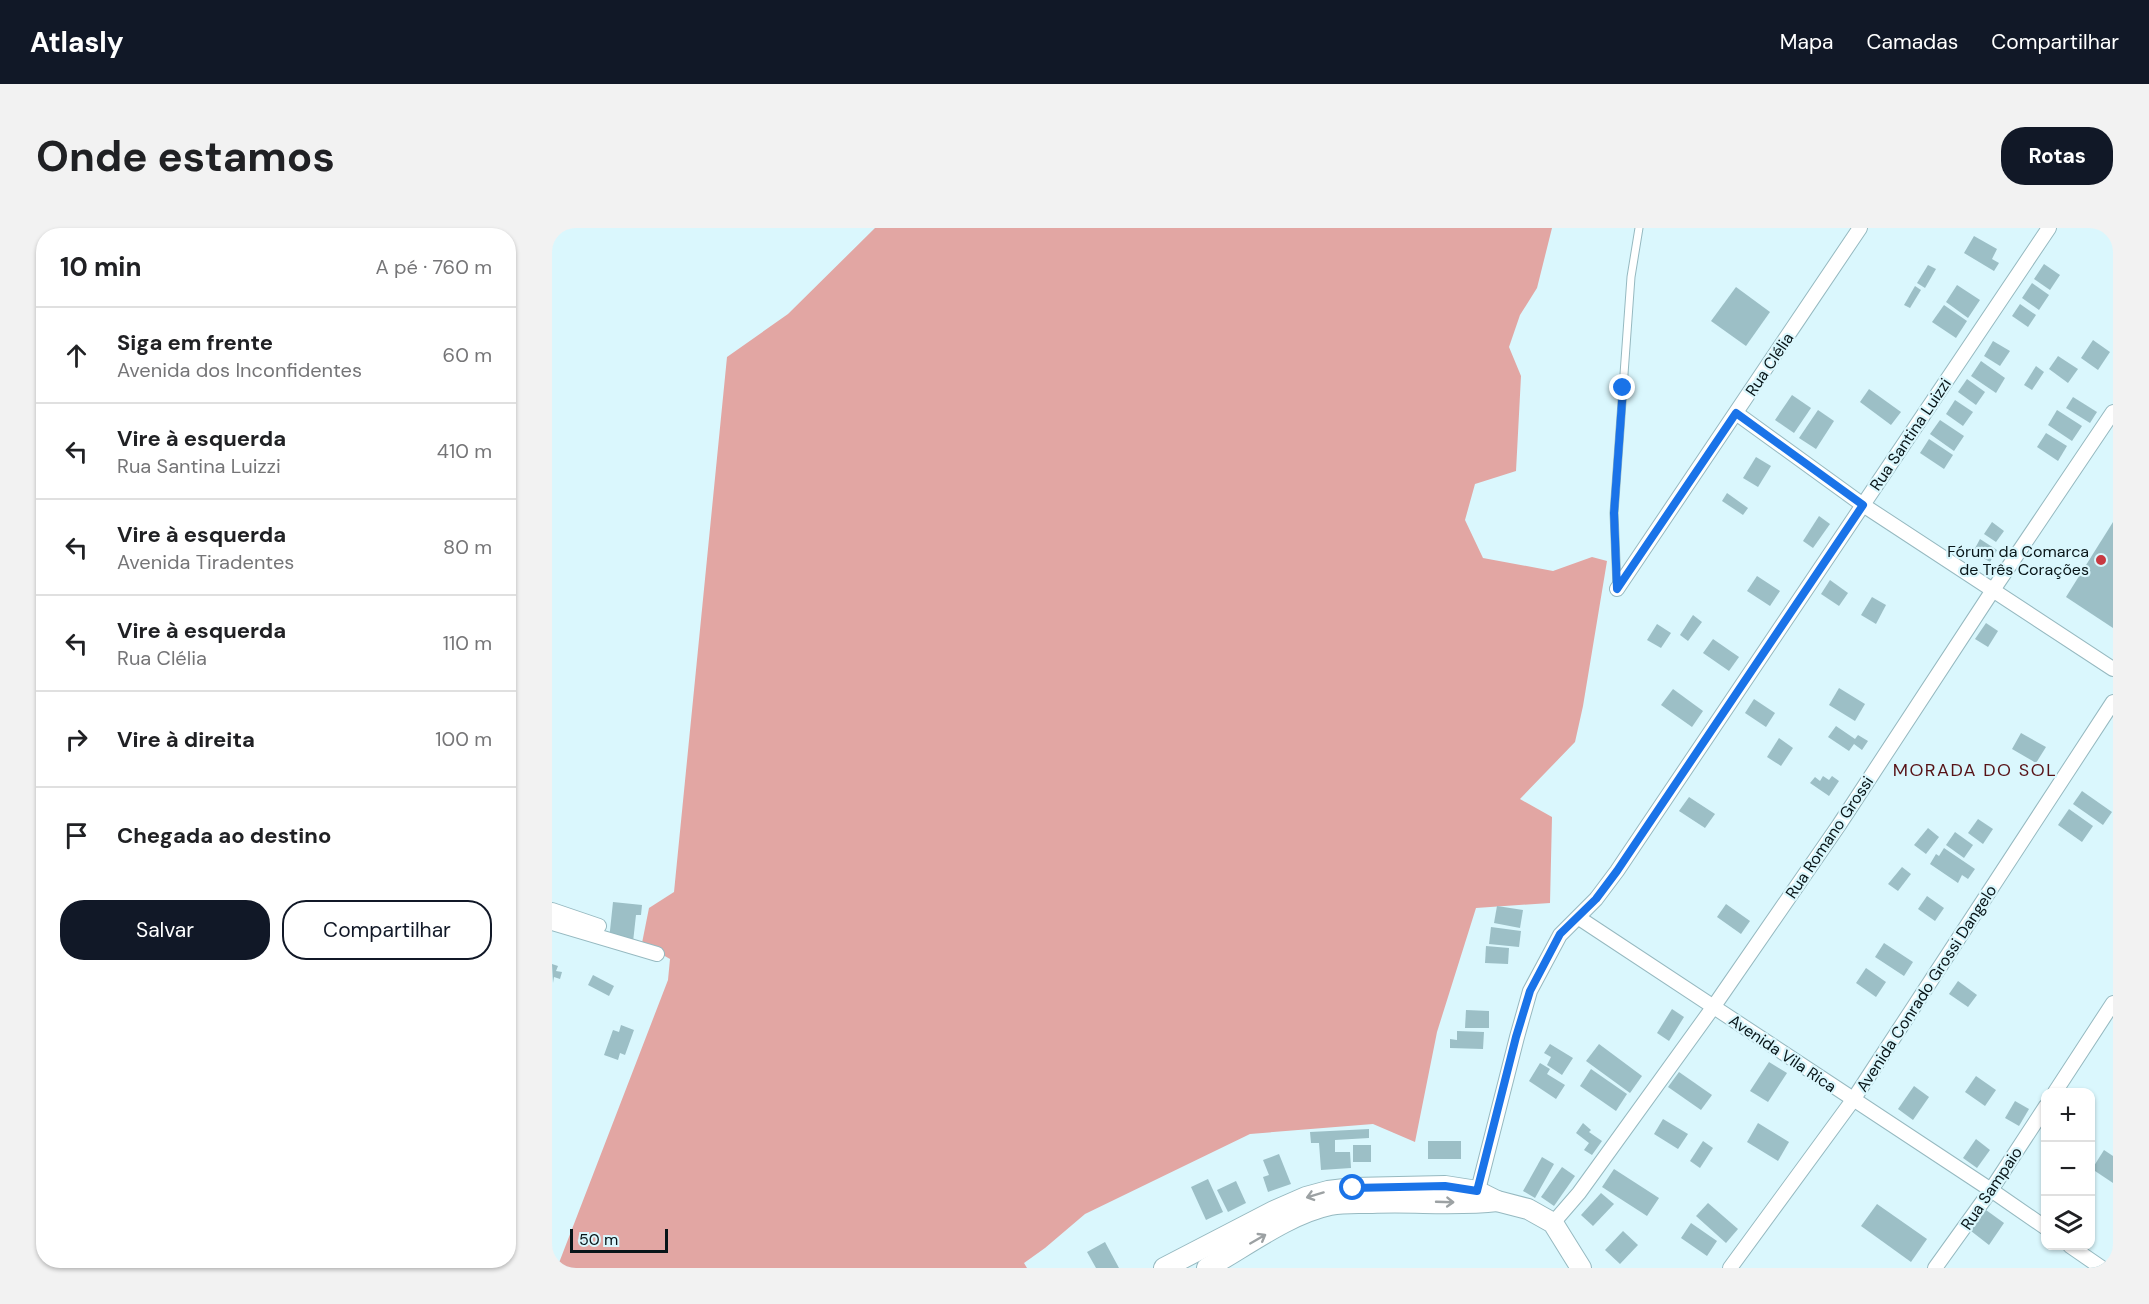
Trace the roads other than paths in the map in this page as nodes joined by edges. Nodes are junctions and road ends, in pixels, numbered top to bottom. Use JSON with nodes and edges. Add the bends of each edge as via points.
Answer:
{"nodes":[{"id":1,"x":1639,"y":228,"type":"edge"},
{"id":2,"x":1860,"y":228,"type":"edge"},
{"id":3,"x":2049,"y":228,"type":"edge"},
{"id":4,"x":2113,"y":412,"type":"edge"},
{"id":5,"x":1736,"y":413,"type":"junction"},
{"id":6,"x":1863,"y":505,"type":"junction"},
{"id":7,"x":1617,"y":589,"type":"joint"},
{"id":8,"x":1993,"y":590,"type":"junction"},
{"id":9,"x":2113,"y":669,"type":"edge"},
{"id":10,"x":2113,"y":702,"type":"edge"},
{"id":11,"x":552,"y":910,"type":"edge"},
{"id":12,"x":1579,"y":918,"type":"junction"},
{"id":13,"x":552,"y":923,"type":"edge"},
{"id":14,"x":599,"y":926,"type":"dead end"},
{"id":15,"x":657,"y":954,"type":"dead end"},
{"id":16,"x":2113,"y":1004,"type":"edge"},
{"id":17,"x":1714,"y":1006,"type":"junction"},
{"id":18,"x":2058,"y":1088,"type":"edge"},
{"id":19,"x":1853,"y":1100,"type":"junction"},
{"id":20,"x":2041,"y":1114,"type":"edge"},
{"id":21,"x":1991,"y":1190,"type":"junction"},
{"id":22,"x":1476,"y":1197,"type":"junction"},
{"id":23,"x":1553,"y":1223,"type":"junction"},
{"id":24,"x":2041,"y":1225,"type":"edge"},
{"id":25,"x":1212,"y":1242,"type":"junction"},
{"id":26,"x":2077,"y":1250,"type":"edge"},
{"id":27,"x":1222,"y":1265,"type":"edge"},
{"id":28,"x":1164,"y":1268,"type":"edge"},
{"id":29,"x":1581,"y":1268,"type":"edge"},
{"id":30,"x":1730,"y":1268,"type":"edge"},
{"id":31,"x":1935,"y":1268,"type":"edge"},
{"id":32,"x":2102,"y":1268,"type":"edge"}],
"edges":[{"from":1,"to":7,"type":"lane","via":[[1631,277],[1614,513]]},
{"from":2,"to":5,"type":"street","name":"Rua Clélia"},
{"from":3,"to":6,"type":"street","name":"Rua Santina Luizzi"},
{"from":4,"to":8,"type":"street","name":"Rua Romano Grossi"},
{"from":5,"to":6,"type":"street"},
{"from":5,"to":7,"type":"street","name":"Rua Clélia"},
{"from":6,"to":8,"type":"street"},
{"from":6,"to":12,"type":"street","name":"Rua Santina Luizzi","via":[[1617,871]]},
{"from":8,"to":9,"type":"street"},
{"from":8,"to":17,"type":"street","name":"Rua Romano Grossi"},
{"from":10,"to":19,"type":"street","name":"Avenida Conrado Grossi Dangelo"},
{"from":11,"to":14,"type":"street"},
{"from":12,"to":17,"type":"street","name":"Avenida Vila Rica"},
{"from":12,"to":22,"type":"street","name":"Rua Santina Luizzi","via":[[1560,934],[1530,991]]},
{"from":13,"to":15,"type":"street"},
{"from":16,"to":18,"type":"street"},
{"from":17,"to":19,"type":"street","name":"Avenida Vila Rica"},
{"from":17,"to":23,"type":"street","name":"Rua Romano Grossi","via":[[1579,1193]]},
{"from":19,"to":21,"type":"street","name":"Avenida Vila Rica"},
{"from":19,"to":30,"type":"street","name":"Avenida Conrado Grossi Dangelo"},
{"from":20,"to":21,"type":"street","name":"Rua Sampaio"},
{"from":21,"to":24,"type":"street","name":"Avenida Vila Rica"},
{"from":21,"to":31,"type":"street","name":"Rua Sampaio"},
{"from":22,"to":23,"type":"street","via":[[1527,1209]]},
{"from":22,"to":25,"type":"street","one_way":true,"via":[[1445,1186],[1328,1191],[1285,1206]]},
{"from":27,"to":22,"type":"street","one_way":true,"via":[[1293,1220],[1331,1205]]},
{"from":23,"to":29,"type":"street"},
{"from":25,"to":27,"type":"street"},
{"from":25,"to":28,"type":"street"},
{"from":26,"to":32,"type":"street"}]}
